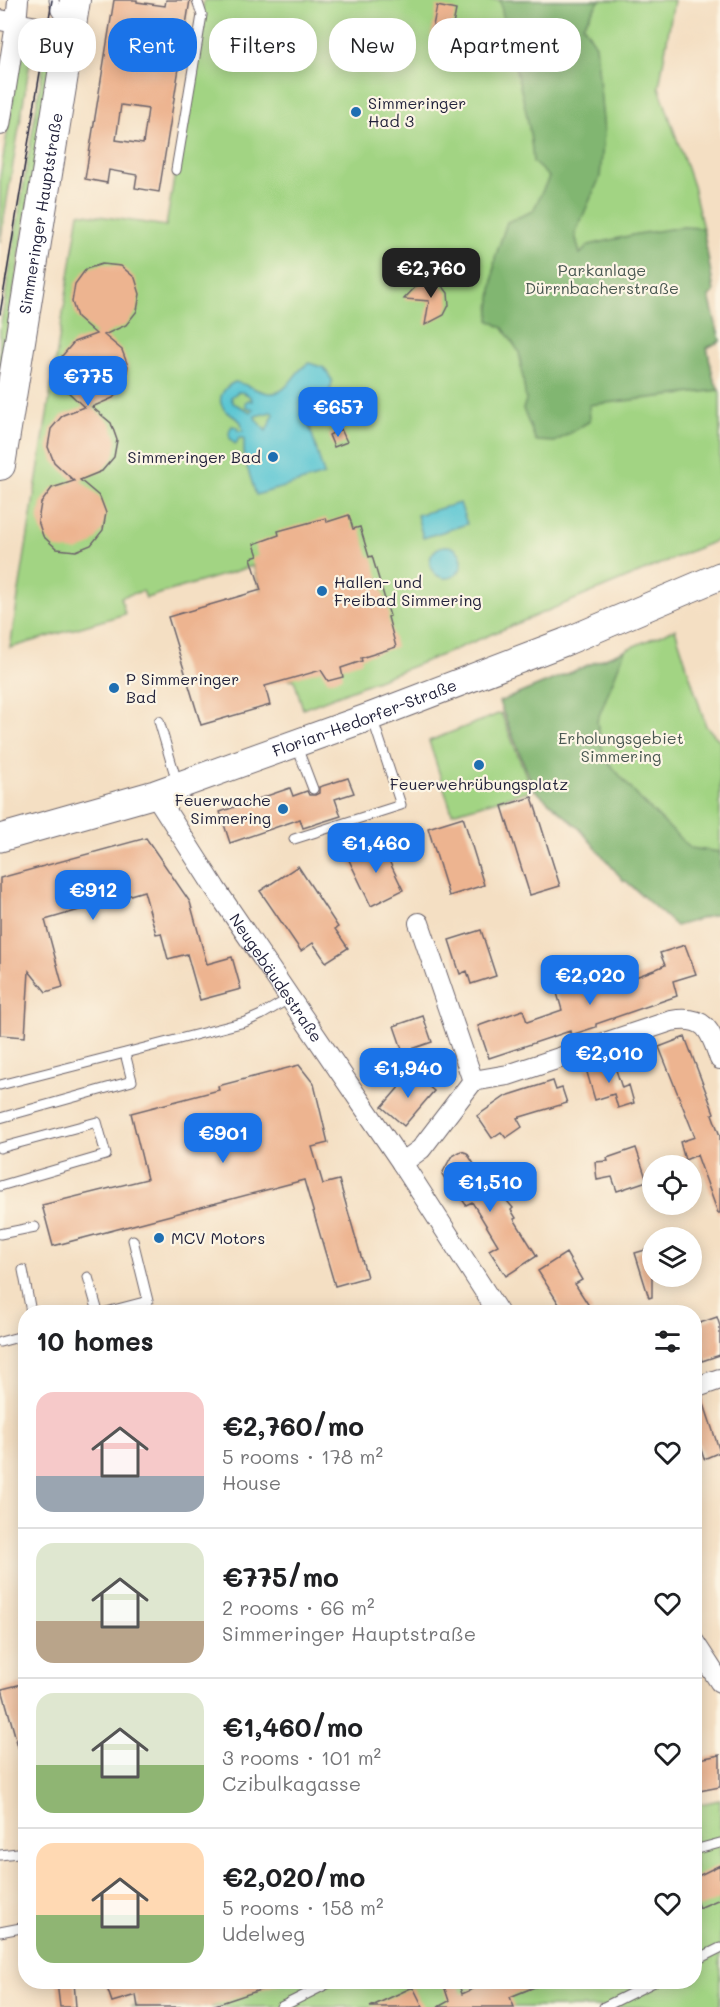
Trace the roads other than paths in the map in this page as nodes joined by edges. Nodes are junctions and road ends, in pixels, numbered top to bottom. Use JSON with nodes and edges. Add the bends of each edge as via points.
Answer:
{"nodes":[{"id":1,"x":18,"y":0,"type":"edge"},
{"id":2,"x":54,"y":0,"type":"edge"},
{"id":3,"x":75,"y":0,"type":"edge"},
{"id":4,"x":197,"y":0,"type":"edge"},
{"id":5,"x":60,"y":18,"type":"edge"},
{"id":6,"x":72,"y":18,"type":"edge"},
{"id":7,"x":8,"y":22,"type":"edge"},
{"id":8,"x":63,"y":72,"type":"edge"},
{"id":9,"x":0,"y":125,"type":"edge"},
{"id":10,"x":176,"y":170,"type":"dead end"},
{"id":11,"x":0,"y":465,"type":"edge"},
{"id":12,"x":720,"y":576,"type":"edge"},
{"id":13,"x":372,"y":716,"type":"junction"},
{"id":14,"x":159,"y":721,"type":"dead end"},
{"id":15,"x":296,"y":743,"type":"junction"},
{"id":16,"x":167,"y":789,"type":"junction"},
{"id":17,"x":313,"y":789,"type":"dead end"},
{"id":18,"x":0,"y":838,"type":"edge"},
{"id":19,"x":294,"y":839,"type":"dead end"},
{"id":20,"x":419,"y":923,"type":"dead end"},
{"id":21,"x":290,"y":998,"type":"junction"},
{"id":22,"x":125,"y":1053,"type":"junction"},
{"id":23,"x":720,"y":1059,"type":"edge"},
{"id":24,"x":473,"y":1080,"type":"junction"},
{"id":25,"x":0,"y":1086,"type":"edge"},
{"id":26,"x":0,"y":1118,"type":"edge"},
{"id":27,"x":0,"y":1148,"type":"edge"},
{"id":28,"x":402,"y":1163,"type":"junction"},
{"id":29,"x":0,"y":1186,"type":"edge"},
{"id":30,"x":35,"y":1227,"type":"dead end"},
{"id":31,"x":0,"y":1234,"type":"edge"},
{"id":32,"x":133,"y":1240,"type":"dead end"},
{"id":33,"x":23,"y":1270,"type":"dead end"},
{"id":34,"x":88,"y":1277,"type":"dead end"},
{"id":35,"x":30,"y":1305,"type":"edge"},
{"id":36,"x":96,"y":1305,"type":"edge"},
{"id":37,"x":133,"y":1305,"type":"edge"},
{"id":38,"x":493,"y":1305,"type":"edge"},
{"id":39,"x":18,"y":1337,"type":"edge"},
{"id":40,"x":0,"y":1342,"type":"edge"},
{"id":41,"x":720,"y":1379,"type":"edge"},
{"id":42,"x":702,"y":1385,"type":"edge"},
{"id":43,"x":702,"y":1654,"type":"edge"},
{"id":44,"x":720,"y":1682,"type":"edge"},
{"id":45,"x":720,"y":1843,"type":"edge"},
{"id":46,"x":702,"y":1848,"type":"edge"},
{"id":47,"x":18,"y":1853,"type":"edge"},
{"id":48,"x":0,"y":1855,"type":"edge"},
{"id":49,"x":18,"y":1929,"type":"edge"},
{"id":50,"x":0,"y":1932,"type":"edge"},
{"id":51,"x":720,"y":1948,"type":"edge"},
{"id":52,"x":702,"y":1957,"type":"edge"},
{"id":53,"x":317,"y":1989,"type":"edge"},
{"id":54,"x":640,"y":1989,"type":"edge"},
{"id":55,"x":281,"y":2007,"type":"edge"},
{"id":56,"x":604,"y":2007,"type":"edge"}],
"edges":[{"from":1,"to":7,"type":"street"},
{"from":2,"to":5,"type":"lane"},
{"from":3,"to":6,"type":"main road","name":"Simmeringer Hauptstraße"},
{"from":4,"to":10,"type":"lane","via":[[202,15]]},
{"from":7,"to":9,"type":"street"},
{"from":8,"to":11,"type":"main road","name":"Simmeringer Hauptstraße"},
{"from":12,"to":13,"type":"main road","name":"Florian-Hedorfer-Straße","via":[[565,642]]},
{"from":13,"to":15,"type":"main road","name":"Florian-Hedorfer-Straße"},
{"from":13,"to":19,"type":"lane","via":[[401,805]]},
{"from":14,"to":16,"type":"lane"},
{"from":15,"to":16,"type":"main road","name":"Florian-Hedorfer-Straße"},
{"from":15,"to":17,"type":"lane"},
{"from":16,"to":18,"type":"main road","name":"Florian-Hedorfer-Straße"},
{"from":16,"to":21,"type":"street","name":"Neugebäudestraße","via":[[215,888]]},
{"from":20,"to":24,"type":"street"},
{"from":21,"to":22,"type":"lane","via":[[244,1022]]},
{"from":21,"to":28,"type":"street","name":"Neugebäudestraße"},
{"from":22,"to":25,"type":"lane"},
{"from":22,"to":26,"type":"lane","via":[[132,1081]]},
{"from":23,"to":24,"type":"street","via":[[708,1030],[693,1019],[683,1019],[508,1075]]},
{"from":24,"to":28,"type":"street","via":[[421,1149]]},
{"from":27,"to":29,"type":"lane","via":[[97,1122],[106,1155]]},
{"from":28,"to":38,"type":"street","name":"Neugebäudestraße"},
{"from":30,"to":31,"type":"lane"},
{"from":32,"to":37,"type":"lane","via":[[148,1301]]},
{"from":33,"to":35,"type":"lane"},
{"from":34,"to":36,"type":"lane"},
{"from":39,"to":40,"type":"lane"},
{"from":41,"to":42,"type":"street"},
{"from":43,"to":44,"type":"street"},
{"from":45,"to":46,"type":"lane"},
{"from":47,"to":48,"type":"lane"},
{"from":49,"to":50,"type":"lane"},
{"from":51,"to":52,"type":"lane"},
{"from":53,"to":55,"type":"lane"},
{"from":54,"to":56,"type":"lane"}]}
